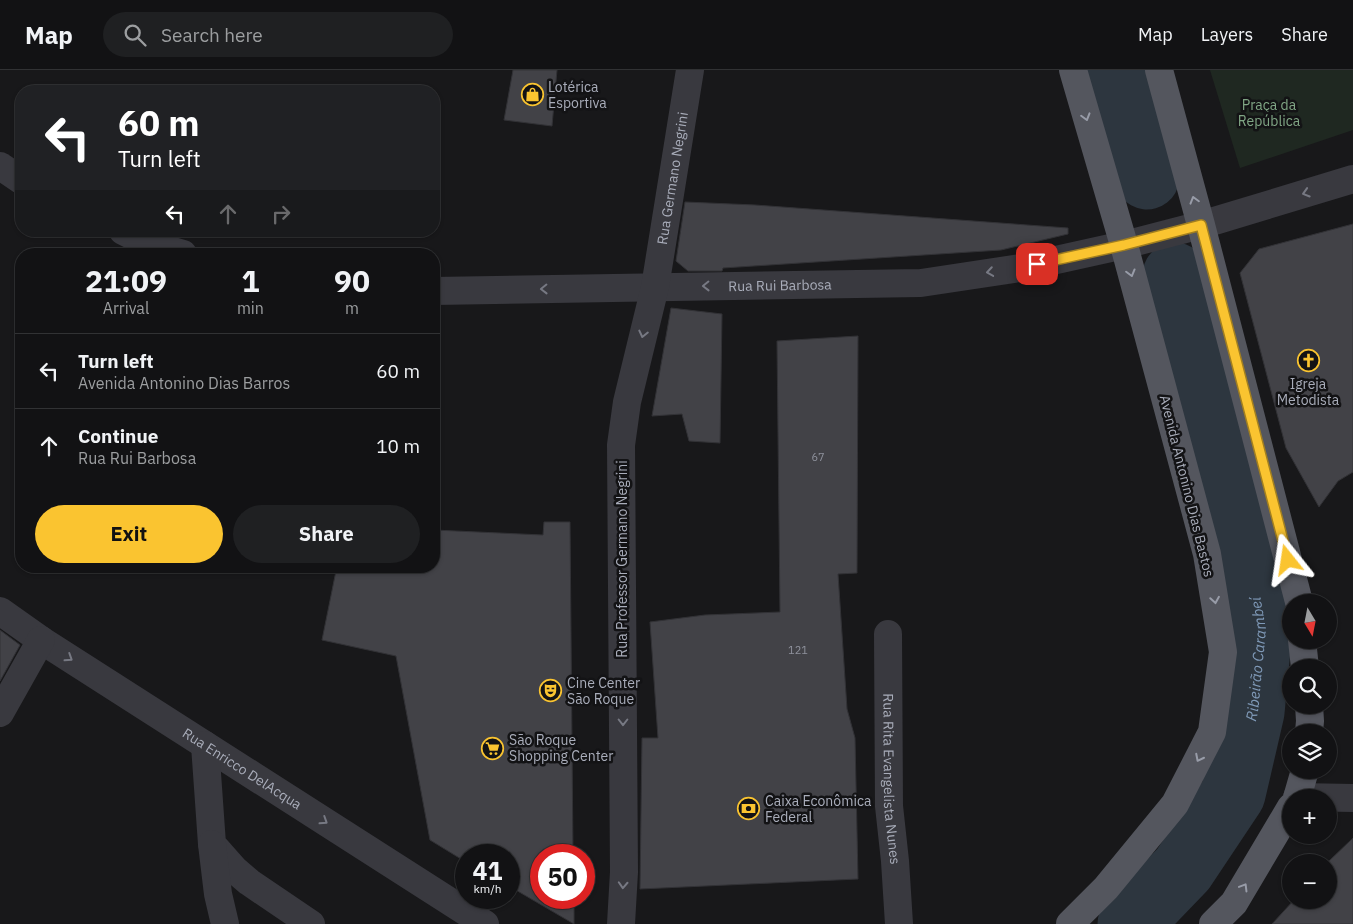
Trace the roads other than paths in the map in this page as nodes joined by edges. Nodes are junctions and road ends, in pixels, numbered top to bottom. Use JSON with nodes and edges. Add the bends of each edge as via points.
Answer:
{"nodes":[{"id":1,"x":690,"y":70,"type":"edge"},
{"id":2,"x":1073,"y":70,"type":"edge"},
{"id":3,"x":1159,"y":70,"type":"edge"},
{"id":4,"x":0,"y":166,"type":"edge"},
{"id":5,"x":15,"y":176,"type":"edge"},
{"id":6,"x":1353,"y":179,"type":"edge"},
{"id":7,"x":1201,"y":225,"type":"junction"},
{"id":8,"x":135,"y":237,"type":"edge"},
{"id":9,"x":1124,"y":245,"type":"junction"},
{"id":10,"x":163,"y":248,"type":"edge"},
{"id":11,"x":655,"y":287,"type":"junction"},
{"id":12,"x":440,"y":291,"type":"edge"},
{"id":13,"x":1297,"y":594,"type":"edge"},
{"id":14,"x":0,"y":611,"type":"edge"},
{"id":15,"x":888,"y":634,"type":"dead end"},
{"id":16,"x":41,"y":640,"type":"junction"},
{"id":17,"x":0,"y":713,"type":"edge"},
{"id":18,"x":206,"y":745,"type":"junction"},
{"id":19,"x":1337,"y":798,"type":"edge"},
{"id":20,"x":1353,"y":798,"type":"edge"},
{"id":21,"x":1282,"y":822,"type":"edge"},
{"id":22,"x":212,"y":844,"type":"junction"},
{"id":23,"x":225,"y":924,"type":"edge"},
{"id":24,"x":311,"y":924,"type":"edge"},
{"id":25,"x":485,"y":924,"type":"edge"},
{"id":26,"x":621,"y":924,"type":"edge"},
{"id":27,"x":899,"y":924,"type":"edge"},
{"id":28,"x":1070,"y":924,"type":"edge"},
{"id":29,"x":1213,"y":924,"type":"edge"}],
"edges":[{"from":1,"to":11,"type":"street","name":"Rua Germano Negrini"},
{"from":2,"to":9,"type":"main road","name":"Avenida Antonino Dias Bastos","one_way":true},
{"from":7,"to":3,"type":"main road","one_way":true},
{"from":4,"to":5,"type":"street"},
{"from":6,"to":7,"type":"street","one_way":true},
{"from":7,"to":9,"type":"street","name":"Rua Rui Barbosa"},
{"from":7,"to":13,"type":"main road"},
{"from":8,"to":10,"type":"street"},
{"from":9,"to":11,"type":"street","name":"Rua Rui Barbosa","one_way":true,"via":[[1020,268],[920,284]]},
{"from":9,"to":28,"type":"main road","name":"Avenida Antonino Dias Bastos","one_way":true,"via":[[1207,554],[1223,652],[1212,732],[1176,804],[1106,888]]},
{"from":11,"to":12,"type":"street","name":"Rua Rui Barbosa","one_way":true},
{"from":11,"to":26,"type":"street","name":"Rua Professor Germano Negrini","one_way":true,"via":[[627,402],[621,445],[624,872]]},
{"from":14,"to":16,"type":"street","name":"Rua Enricco DelAcqua"},
{"from":15,"to":27,"type":"street","name":"Rua Rita Evangelista Nunes","via":[[889,806]]},
{"from":16,"to":17,"type":"street"},
{"from":16,"to":18,"type":"street","name":"Rua Enricco DelAcqua","one_way":true},
{"from":18,"to":22,"type":"street"},
{"from":18,"to":25,"type":"street","name":"Rua Enricco DelAcqua","one_way":true},
{"from":19,"to":20,"type":"street"},
{"from":29,"to":21,"type":"main road","one_way":true,"via":[[1234,903]]},
{"from":22,"to":23,"type":"street"},
{"from":22,"to":24,"type":"street","via":[[249,882]]}]}
